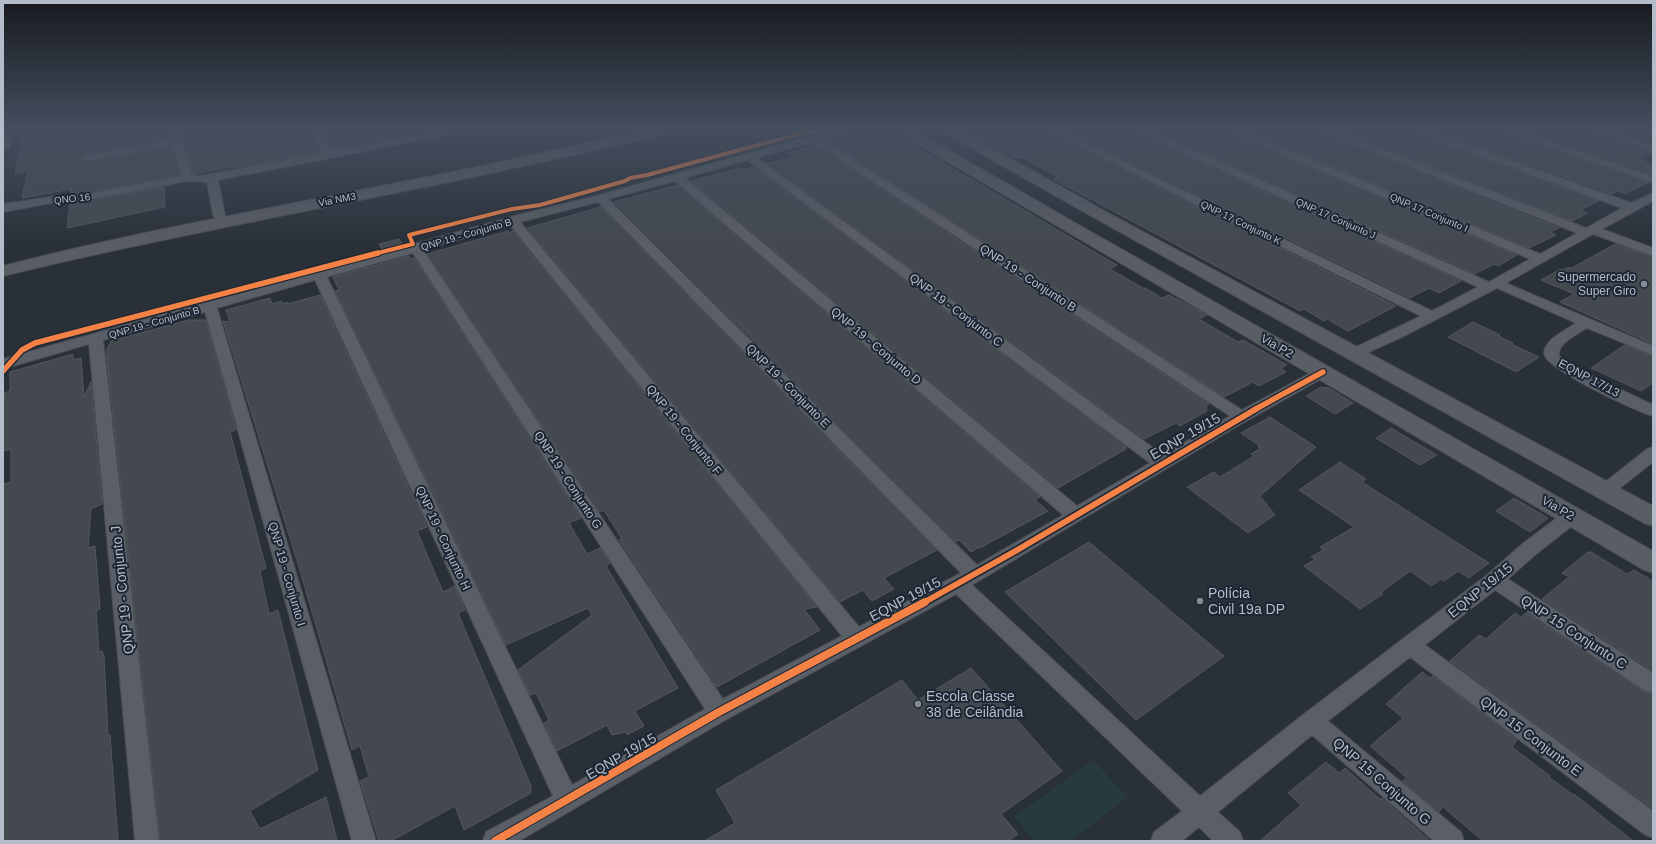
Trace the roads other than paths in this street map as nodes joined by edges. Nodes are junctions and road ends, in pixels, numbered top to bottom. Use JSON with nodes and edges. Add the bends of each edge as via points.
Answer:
{"nodes":[{"id":1,"x":184,"y":168,"type":"edge"},
{"id":2,"x":260,"y":168,"type":"edge"},
{"id":3,"x":439,"y":168,"type":"edge"},
{"id":4,"x":490,"y":168,"type":"edge"},
{"id":5,"x":708,"y":168,"type":"edge"},
{"id":6,"x":764,"y":168,"type":"edge"},
{"id":7,"x":861,"y":168,"type":"edge"},
{"id":8,"x":969,"y":168,"type":"edge"},
{"id":9,"x":1018,"y":168,"type":"edge"},
{"id":10,"x":1130,"y":168,"type":"edge"},
{"id":11,"x":1228,"y":168,"type":"edge"},
{"id":12,"x":1324,"y":168,"type":"edge"},
{"id":13,"x":1426,"y":168,"type":"edge"},
{"id":14,"x":1524,"y":168,"type":"edge"},
{"id":15,"x":1619,"y":168,"type":"edge"},
{"id":16,"x":677,"y":177,"type":"junction"},
{"id":17,"x":187,"y":178,"type":"junction"},
{"id":18,"x":212,"y":178,"type":"junction"},
{"id":19,"x":1653,"y":180,"type":"edge"},
{"id":20,"x":1653,"y":196,"type":"edge"},
{"id":21,"x":600,"y":198,"type":"junction"},
{"id":22,"x":3,"y":208,"type":"edge"},
{"id":23,"x":1633,"y":208,"type":"junction"},
{"id":24,"x":219,"y":215,"type":"junction"},
{"id":25,"x":1106,"y":218,"type":"junction"},
{"id":26,"x":513,"y":221,"type":"junction"},
{"id":27,"x":1073,"y":229,"type":"junction"},
{"id":28,"x":1126,"y":229,"type":"junction"},
{"id":29,"x":1591,"y":231,"type":"junction"},
{"id":30,"x":1094,"y":242,"type":"junction"},
{"id":31,"x":416,"y":248,"type":"junction"},
{"id":32,"x":1653,"y":252,"type":"edge"},
{"id":33,"x":1539,"y":258,"type":"junction"},
{"id":34,"x":7,"y":266,"type":"edge"},
{"id":35,"x":319,"y":275,"type":"junction"},
{"id":36,"x":1492,"y":285,"type":"junction"},
{"id":37,"x":3,"y":286,"type":"edge"},
{"id":38,"x":210,"y":306,"type":"junction"},
{"id":39,"x":1432,"y":316,"type":"junction"},
{"id":40,"x":1586,"y":322,"type":"junction"},
{"id":41,"x":96,"y":338,"type":"junction"},
{"id":42,"x":1653,"y":351,"type":"edge"},
{"id":43,"x":1355,"y":353,"type":"junction"},
{"id":44,"x":3,"y":364,"type":"edge"},
{"id":45,"x":1323,"y":372,"type":"junction"},
{"id":46,"x":1653,"y":411,"type":"edge"},
{"id":47,"x":1242,"y":417,"type":"junction"},
{"id":48,"x":1653,"y":453,"type":"edge"},
{"id":49,"x":1162,"y":463,"type":"junction"},
{"id":50,"x":1605,"y":491,"type":"junction"},
{"id":51,"x":1075,"y":515,"type":"junction"},
{"id":52,"x":1572,"y":516,"type":"junction"},
{"id":53,"x":1653,"y":517,"type":"edge"},
{"id":54,"x":1653,"y":563,"type":"edge"},
{"id":55,"x":967,"y":579,"type":"junction"},
{"id":56,"x":1494,"y":580,"type":"junction"},
{"id":57,"x":856,"y":638,"type":"junction"},
{"id":58,"x":1410,"y":645,"type":"junction"},
{"id":59,"x":1653,"y":684,"type":"edge"},
{"id":60,"x":719,"y":712,"type":"junction"},
{"id":61,"x":1312,"y":721,"type":"junction"},
{"id":62,"x":568,"y":801,"type":"junction"},
{"id":63,"x":1199,"y":812,"type":"junction"},
{"id":64,"x":1653,"y":826,"type":"edge"},
{"id":65,"x":147,"y":841,"type":"edge"},
{"id":66,"x":364,"y":841,"type":"edge"},
{"id":67,"x":495,"y":841,"type":"edge"},
{"id":68,"x":1163,"y":841,"type":"edge"},
{"id":69,"x":1231,"y":841,"type":"edge"},
{"id":70,"x":1452,"y":841,"type":"edge"}],
"edges":[{"from":1,"to":17,"type":"street"},
{"from":2,"to":18,"type":"street","name":"QNO 16"},
{"from":3,"to":24,"type":"main road","name":"Via NM3"},
{"from":4,"to":34,"type":"main road","name":"Via NM3"},
{"from":5,"to":16,"type":"street","name":"QNP 19 - Conjunto B"},
{"from":6,"to":49,"type":"street","name":"QNP 19 - Conjunto C"},
{"from":7,"to":47,"type":"street","name":"QNP 19 - Conjunto B"},
{"from":8,"to":27,"type":"main road","name":"Via P2"},
{"from":9,"to":25,"type":"main road"},
{"from":10,"to":39,"type":"street","name":"QNP 17 Conjunto K"},
{"from":11,"to":36,"type":"street","name":"QNP 17 Conjunto J"},
{"from":12,"to":33,"type":"street","name":"QNP 17 Conjunto I"},
{"from":13,"to":29,"type":"street"},
{"from":14,"to":23,"type":"street"},
{"from":15,"to":19,"type":"street"},
{"from":16,"to":21,"type":"street","name":"QNP 19 - Conjunto B"},
{"from":16,"to":51,"type":"street","name":"QNP 19 - Conjunto D"},
{"from":17,"to":18,"type":"street","name":"QNO 16"},
{"from":17,"to":22,"type":"street","name":"QNO 16","via":[[93,196],[56,198]]},
{"from":18,"to":24,"type":"street"},
{"from":20,"to":23,"type":"street"},
{"from":21,"to":26,"type":"street","name":"QNP 19 - Conjunto B"},
{"from":21,"to":55,"type":"street","name":"QNP 19 - Conjunto E"},
{"from":23,"to":29,"type":"street"},
{"from":24,"to":34,"type":"main road","name":"Via NM3"},
{"from":25,"to":27,"type":"main road"},
{"from":25,"to":28,"type":"main road"},
{"from":26,"to":31,"type":"street","name":"QNP 19 - Conjunto B"},
{"from":26,"to":57,"type":"street","name":"QNP 19 - Conjunto F"},
{"from":27,"to":30,"type":"main road","name":"Via P2"},
{"from":28,"to":30,"type":"main road","via":[[1105,235]]},
{"from":28,"to":43,"type":"main road"},
{"from":29,"to":32,"type":"street"},
{"from":29,"to":33,"type":"street"},
{"from":30,"to":45,"type":"main road","name":"Via P2"},
{"from":31,"to":35,"type":"street","name":"QNP 19 - Conjunto B"},
{"from":31,"to":60,"type":"street","name":"QNP 19 - Conjunto G"},
{"from":33,"to":36,"type":"street"},
{"from":34,"to":37,"type":"main road"},
{"from":35,"to":38,"type":"street","name":"QNP 19 - Conjunto B"},
{"from":35,"to":62,"type":"street","name":"QNP 19 - Conjunto H"},
{"from":36,"to":39,"type":"street"},
{"from":36,"to":40,"type":"street"},
{"from":38,"to":41,"type":"street","name":"QNP 19 - Conjunto B"},
{"from":38,"to":66,"type":"street","name":"QNP 19 - Conjunto I"},
{"from":39,"to":43,"type":"street"},
{"from":40,"to":42,"type":"street"},
{"from":40,"to":46,"type":"street","name":"EQNP 17/13","via":[[1555,344],[1551,352],[1552,358],[1579,375]]},
{"from":41,"to":44,"type":"street","name":"QNP 19 - Conjunto B"},
{"from":41,"to":65,"type":"street","name":"QNP 19 - Conjunto J"},
{"from":43,"to":50,"type":"main road"},
{"from":45,"to":47,"type":"street","name":"EQNP 19/15"},
{"from":45,"to":52,"type":"main road","name":"Via P2"},
{"from":47,"to":49,"type":"street","name":"EQNP 19/15"},
{"from":48,"to":50,"type":"street"},
{"from":49,"to":51,"type":"street","name":"EQNP 19/15"},
{"from":50,"to":53,"type":"main road"},
{"from":51,"to":55,"type":"street","name":"EQNP 19/15"},
{"from":52,"to":54,"type":"main road","name":"Via P2"},
{"from":52,"to":56,"type":"street","name":"EQNP 19/15"},
{"from":55,"to":57,"type":"street","name":"EQNP 19/15"},
{"from":55,"to":63,"type":"street","name":"EQNP 19/15"},
{"from":56,"to":58,"type":"street","name":"EQNP 19/15"},
{"from":56,"to":59,"type":"street","name":"QNP 15 Conjunto C"},
{"from":57,"to":60,"type":"street","name":"EQNP 19/15"},
{"from":58,"to":61,"type":"street","name":"EQNP 19/15"},
{"from":58,"to":64,"type":"street","name":"QNP 15 Conjunto E"},
{"from":60,"to":62,"type":"street","name":"EQNP 19/15"},
{"from":61,"to":63,"type":"street","name":"EQNP 19/15"},
{"from":61,"to":70,"type":"street","name":"QNP 15 Conjunto G"},
{"from":62,"to":67,"type":"street","name":"EQNP 19/15"},
{"from":63,"to":68,"type":"street","name":"EQNP 19/15"},
{"from":63,"to":69,"type":"street"}]}
